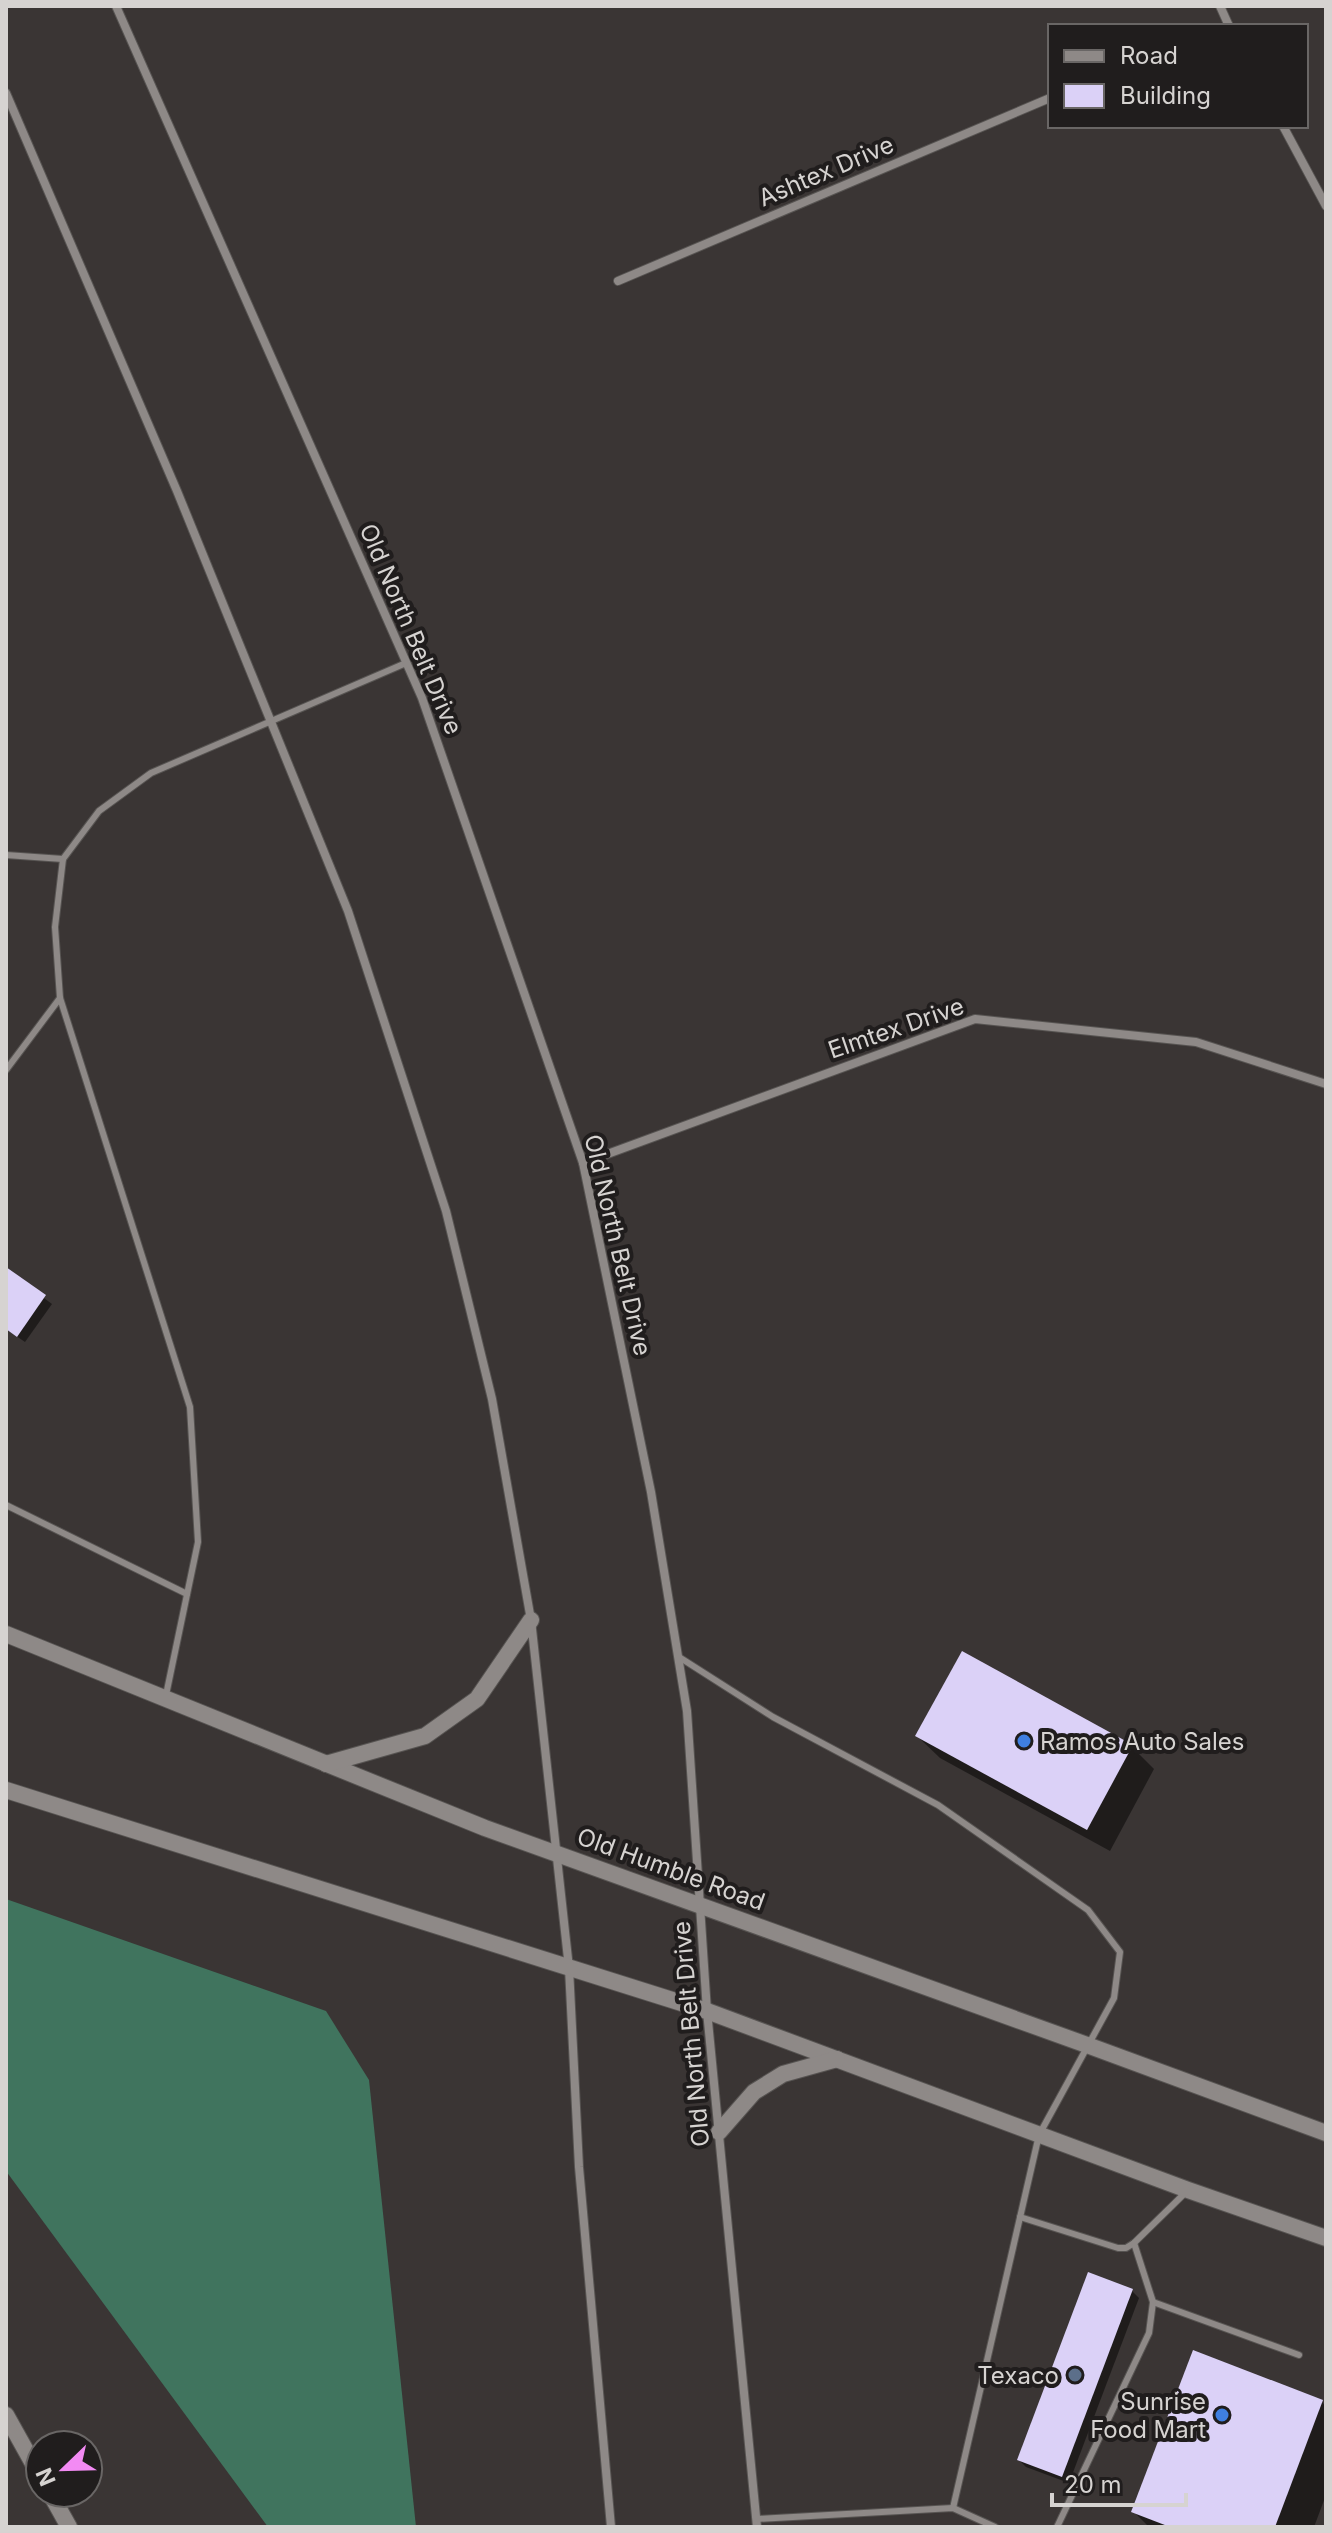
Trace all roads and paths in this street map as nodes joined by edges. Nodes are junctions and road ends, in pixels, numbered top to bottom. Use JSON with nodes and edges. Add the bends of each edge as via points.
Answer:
{"nodes":[{"id":1,"x":116,"y":6,"type":"edge"},
{"id":2,"x":6,"y":93,"type":"edge"},
{"id":3,"x":1048,"y":99,"type":"edge"},
{"id":4,"x":1284,"y":128,"type":"edge"},
{"id":5,"x":1326,"y":206,"type":"edge"},
{"id":6,"x":618,"y":281,"type":"dead end"},
{"id":7,"x":406,"y":663,"type":"junction"},
{"id":8,"x":271,"y":722,"type":"junction"},
{"id":9,"x":6,"y":855,"type":"edge"},
{"id":10,"x":63,"y":859,"type":"junction"},
{"id":11,"x":60,"y":998,"type":"junction"},
{"id":12,"x":6,"y":1070,"type":"edge"},
{"id":13,"x":1326,"y":1084,"type":"edge"},
{"id":14,"x":583,"y":1163,"type":"junction"},
{"id":15,"x":6,"y":1505,"type":"edge"},
{"id":16,"x":187,"y":1594,"type":"junction"},
{"id":17,"x":531,"y":1620,"type":"junction"},
{"id":18,"x":6,"y":1634,"type":"edge"},
{"id":19,"x":678,"y":1657,"type":"junction"},
{"id":20,"x":165,"y":1699,"type":"junction"},
{"id":21,"x":326,"y":1764,"type":"junction"},
{"id":22,"x":6,"y":1790,"type":"edge"},
{"id":23,"x":557,"y":1854,"type":"junction"},
{"id":24,"x":700,"y":1905,"type":"junction"},
{"id":25,"x":569,"y":1968,"type":"junction"},
{"id":26,"x":707,"y":2011,"type":"junction"},
{"id":27,"x":1087,"y":2045,"type":"junction"},
{"id":28,"x":837,"y":2059,"type":"junction"},
{"id":29,"x":719,"y":2132,"type":"junction"},
{"id":30,"x":1326,"y":2133,"type":"edge"},
{"id":31,"x":1039,"y":2135,"type":"junction"},
{"id":32,"x":1188,"y":2190,"type":"junction"},
{"id":33,"x":1020,"y":2217,"type":"junction"},
{"id":34,"x":1326,"y":2238,"type":"edge"},
{"id":35,"x":1134,"y":2243,"type":"junction"},
{"id":36,"x":1153,"y":2302,"type":"junction"},
{"id":37,"x":1299,"y":2355,"type":"dead end"},
{"id":38,"x":6,"y":2415,"type":"edge"},
{"id":39,"x":24,"y":2447,"type":"edge"},
{"id":40,"x":953,"y":2508,"type":"junction"},
{"id":41,"x":59,"y":2509,"type":"edge"},
{"id":42,"x":757,"y":2523,"type":"edge"},
{"id":43,"x":69,"y":2527,"type":"edge"},
{"id":44,"x":611,"y":2527,"type":"edge"},
{"id":45,"x":995,"y":2527,"type":"edge"},
{"id":46,"x":1057,"y":2527,"type":"edge"}],
"edges":[{"from":1,"to":7,"type":"street","name":"Old North Belt Drive"},
{"from":2,"to":8,"type":"street"},
{"from":3,"to":6,"type":"street","name":"Ashtex Drive"},
{"from":4,"to":5,"type":"street"},
{"from":7,"to":8,"type":"lane"},
{"from":7,"to":14,"type":"street","name":"Old North Belt Drive"},
{"from":8,"to":10,"type":"lane","via":[[151,773],[99,811]]},
{"from":8,"to":17,"type":"street","via":[[348,911],[446,1211],[492,1399]]},
{"from":9,"to":10,"type":"lane"},
{"from":10,"to":11,"type":"lane","via":[[55,927]]},
{"from":11,"to":12,"type":"lane"},
{"from":11,"to":16,"type":"lane","via":[[190,1407],[198,1542]]},
{"from":13,"to":14,"type":"street","name":"Elmtex Drive","via":[[1196,1042],[975,1019]]},
{"from":14,"to":19,"type":"street","name":"Old North Belt Drive","via":[[651,1492]]},
{"from":15,"to":16,"type":"lane"},
{"from":16,"to":20,"type":"lane"},
{"from":17,"to":21,"type":"main road","via":[[477,1699],[425,1736]]},
{"from":17,"to":23,"type":"street"},
{"from":18,"to":20,"type":"main road","name":"Old Humble Road"},
{"from":19,"to":24,"type":"street","name":"Old North Belt Drive","via":[[687,1711]]},
{"from":19,"to":27,"type":"lane","via":[[773,1717],[938,1805],[1088,1910],[1120,1952],[1114,1998]]},
{"from":20,"to":21,"type":"main road","name":"Old Humble Road"},
{"from":21,"to":23,"type":"main road","name":"Old Humble Road"},
{"from":22,"to":25,"type":"main road"},
{"from":23,"to":24,"type":"main road","name":"Old Humble Road"},
{"from":23,"to":25,"type":"street"},
{"from":24,"to":26,"type":"street","name":"Old North Belt Drive"},
{"from":24,"to":27,"type":"main road","name":"Old Humble Road"},
{"from":25,"to":26,"type":"main road"},
{"from":25,"to":44,"type":"street","via":[[579,2167]]},
{"from":26,"to":28,"type":"main road"},
{"from":26,"to":29,"type":"street","name":"Old North Belt Drive"},
{"from":27,"to":30,"type":"main road","name":"Old Humble Road"},
{"from":27,"to":31,"type":"lane"},
{"from":28,"to":29,"type":"main road","via":[[783,2074],[754,2092]]},
{"from":28,"to":31,"type":"main road"},
{"from":29,"to":42,"type":"street","name":"Old North Belt Drive"},
{"from":31,"to":32,"type":"main road"},
{"from":31,"to":33,"type":"lane"},
{"from":32,"to":34,"type":"main road"},
{"from":32,"to":35,"type":"lane"},
{"from":33,"to":35,"type":"lane","via":[[1118,2248]]},
{"from":33,"to":40,"type":"lane"},
{"from":35,"to":36,"type":"lane"},
{"from":36,"to":37,"type":"lane"},
{"from":36,"to":46,"type":"lane","via":[[1149,2333]]},
{"from":38,"to":39,"type":"main road"},
{"from":40,"to":42,"type":"lane"},
{"from":40,"to":45,"type":"lane"},
{"from":41,"to":43,"type":"main road"}]}
